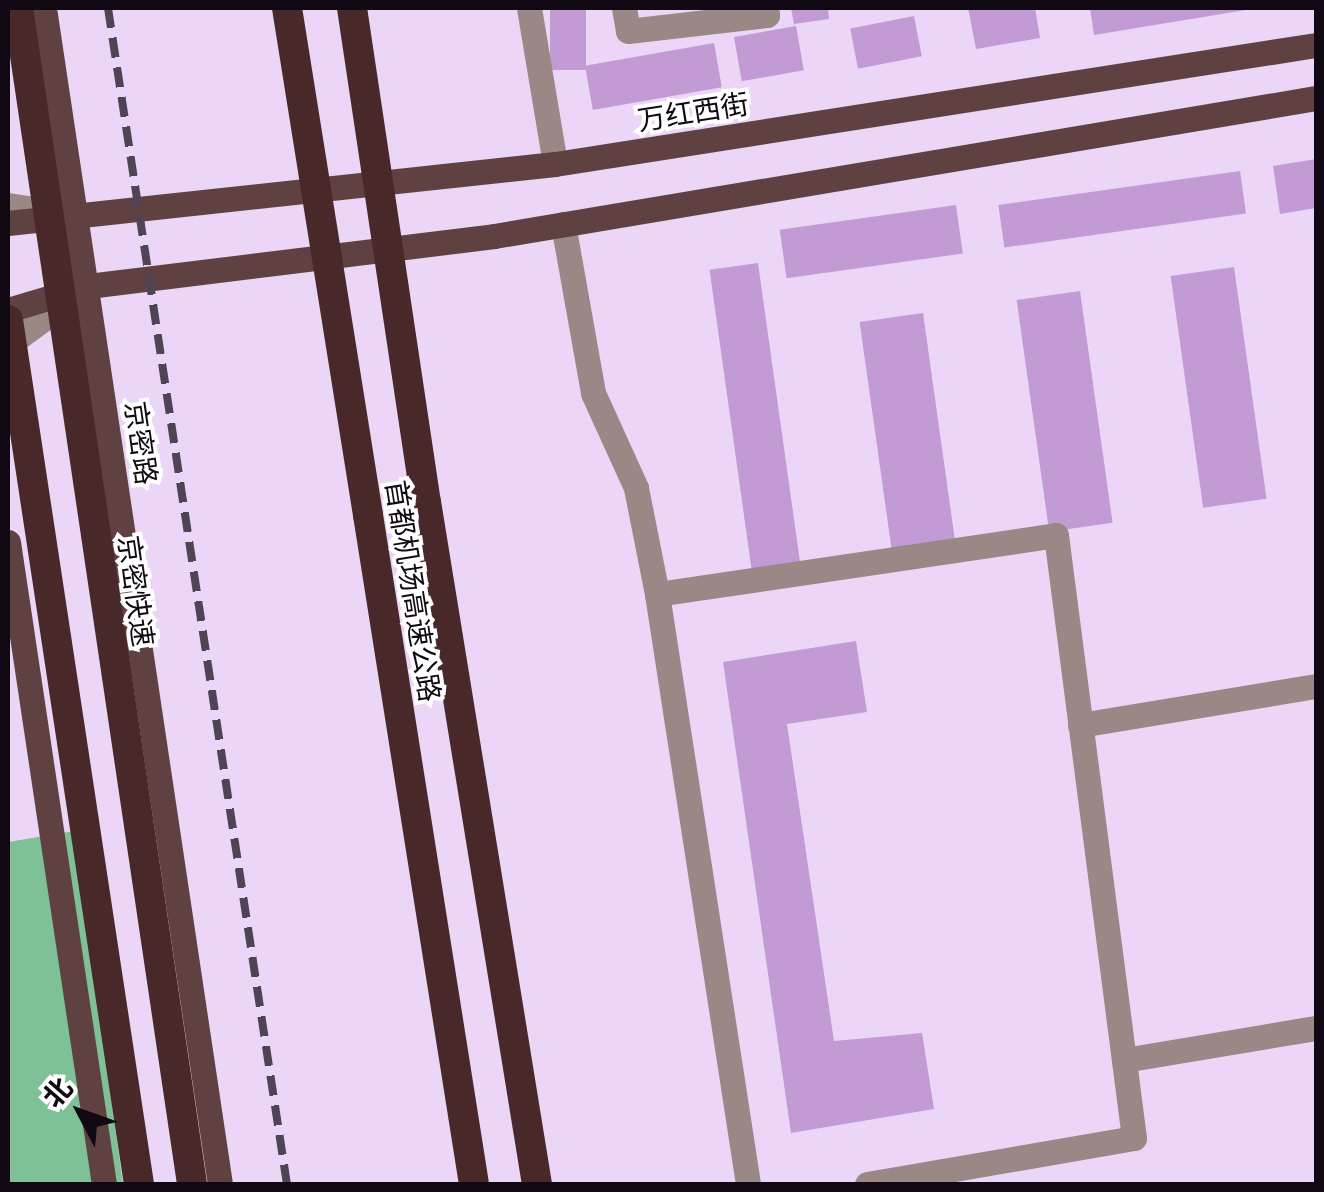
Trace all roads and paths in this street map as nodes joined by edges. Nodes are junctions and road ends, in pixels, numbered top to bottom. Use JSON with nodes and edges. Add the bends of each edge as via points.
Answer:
{"nodes":[{"id":1,"x":18,"y":8,"type":"edge"},
{"id":2,"x":44,"y":8,"type":"edge"},
{"id":3,"x":287,"y":8,"type":"edge"},
{"id":4,"x":352,"y":8,"type":"edge"},
{"id":5,"x":529,"y":8,"type":"edge"},
{"id":6,"x":624,"y":8,"type":"edge"},
{"id":7,"x":766,"y":8,"type":"edge"},
{"id":8,"x":1316,"y":45,"type":"edge"},
{"id":9,"x":1316,"y":98,"type":"edge"},
{"id":10,"x":554,"y":164,"type":"junction"},
{"id":11,"x":8,"y":205,"type":"edge"},
{"id":12,"x":76,"y":215,"type":"junction"},
{"id":13,"x":8,"y":223,"type":"edge"},
{"id":14,"x":563,"y":224,"type":"junction"},
{"id":15,"x":88,"y":286,"type":"junction"},
{"id":16,"x":8,"y":310,"type":"edge"},
{"id":17,"x":8,"y":320,"type":"edge"},
{"id":18,"x":8,"y":345,"type":"edge"},
{"id":19,"x":8,"y":542,"type":"edge"},
{"id":20,"x":657,"y":594,"type":"junction"},
{"id":21,"x":1316,"y":686,"type":"edge"},
{"id":22,"x":1080,"y":725,"type":"junction"},
{"id":23,"x":1316,"y":1028,"type":"edge"},
{"id":24,"x":1124,"y":1060,"type":"junction"},
{"id":25,"x":104,"y":1184,"type":"edge"},
{"id":26,"x":139,"y":1184,"type":"edge"},
{"id":27,"x":192,"y":1184,"type":"edge"},
{"id":28,"x":220,"y":1184,"type":"edge"},
{"id":29,"x":474,"y":1184,"type":"edge"},
{"id":30,"x":537,"y":1184,"type":"edge"},
{"id":31,"x":748,"y":1184,"type":"edge"},
{"id":32,"x":867,"y":1184,"type":"edge"}],
"edges":[{"from":1,"to":27,"type":"highway","name":"京密快速","bridge":true},
{"from":2,"to":12,"type":"main road","name":"京密路"},
{"from":3,"to":29,"type":"highway","name":"首都机场高速公路","bridge":true},
{"from":4,"to":30,"type":"highway","name":"首都机场高速公路","bridge":true},
{"from":5,"to":10,"type":"street"},
{"from":6,"to":7,"type":"street","via":[[628,30],[767,15]]},
{"from":8,"to":10,"type":"main road","name":"万红西街"},
{"from":9,"to":14,"type":"main road"},
{"from":10,"to":12,"type":"main road","name":"万红西街"},
{"from":11,"to":12,"type":"street"},
{"from":12,"to":13,"type":"main road","name":"万红西街"},
{"from":12,"to":15,"type":"main road","name":"京密路"},
{"from":14,"to":15,"type":"main road"},
{"from":14,"to":20,"type":"street","via":[[593,393],[636,488]]},
{"from":15,"to":16,"type":"main road"},
{"from":15,"to":18,"type":"street"},
{"from":15,"to":28,"type":"main road","name":"京密路"},
{"from":17,"to":26,"type":"highway","bridge":true},
{"from":19,"to":25,"type":"main road"},
{"from":20,"to":22,"type":"street","via":[[1056,535]]},
{"from":20,"to":31,"type":"street"},
{"from":21,"to":22,"type":"street"},
{"from":22,"to":24,"type":"street"},
{"from":23,"to":24,"type":"street"},
{"from":24,"to":32,"type":"street","via":[[1134,1138]]}]}
